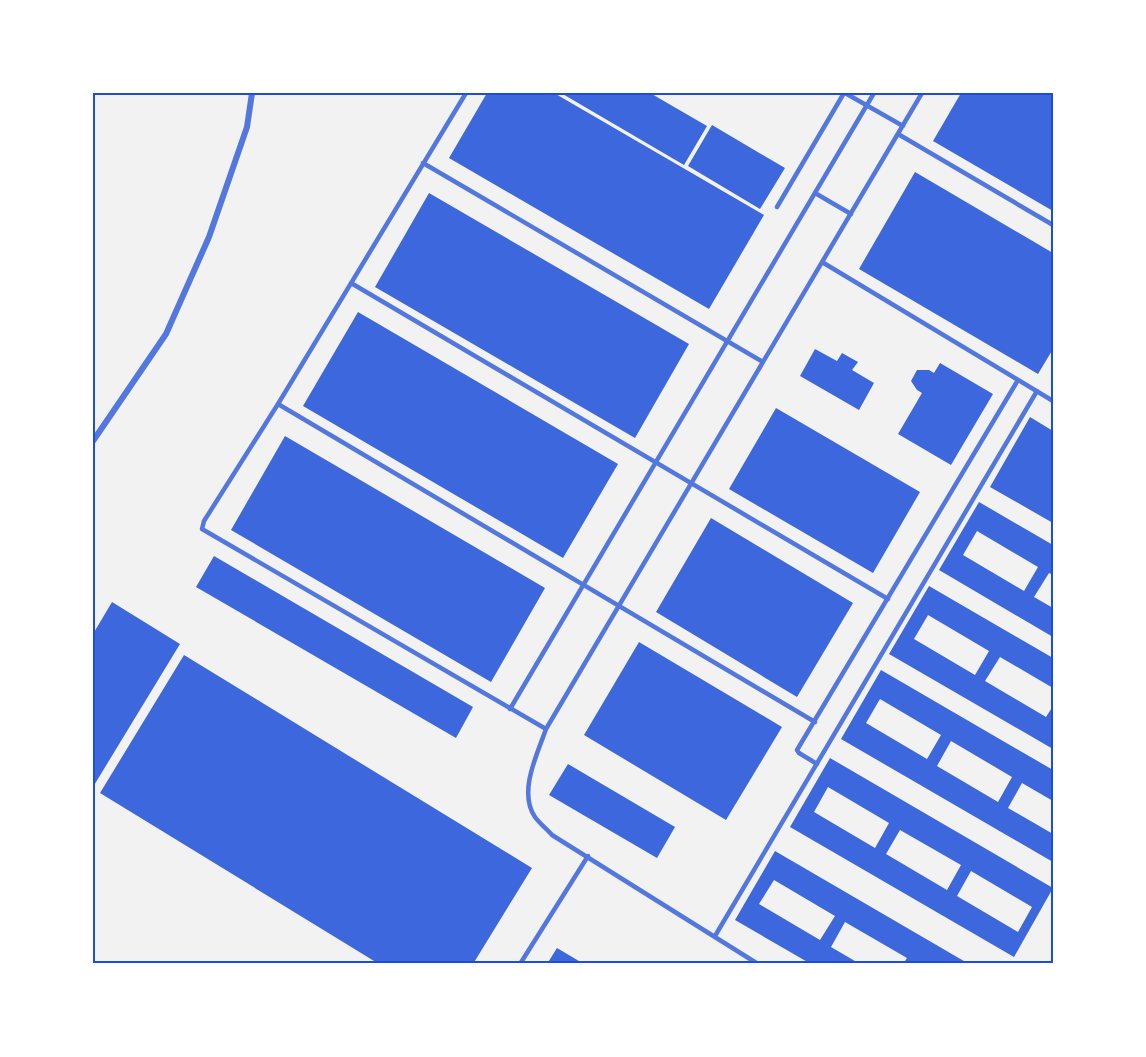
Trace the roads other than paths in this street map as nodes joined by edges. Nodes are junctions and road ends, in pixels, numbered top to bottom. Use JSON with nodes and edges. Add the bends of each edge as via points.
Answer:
{"nodes":[{"id":1,"x":252,"y":93,"type":"edge"},
{"id":2,"x":466,"y":93,"type":"edge"},
{"id":3,"x":844,"y":93,"type":"edge"},
{"id":4,"x":874,"y":93,"type":"edge"},
{"id":5,"x":922,"y":93,"type":"edge"},
{"id":6,"x":867,"y":105,"type":"junction"},
{"id":7,"x":903,"y":126,"type":"junction"},
{"id":8,"x":898,"y":134,"type":"junction"},
{"id":9,"x":423,"y":164,"type":"junction"},
{"id":10,"x":816,"y":193,"type":"junction"},
{"id":11,"x":777,"y":207,"type":"dead end"},
{"id":12,"x":851,"y":214,"type":"junction"},
{"id":13,"x":1053,"y":225,"type":"edge"},
{"id":14,"x":822,"y":262,"type":"junction"},
{"id":15,"x":351,"y":283,"type":"junction"},
{"id":16,"x":728,"y":341,"type":"junction"},
{"id":17,"x":763,"y":362,"type":"junction"},
{"id":18,"x":1018,"y":380,"type":"junction"},
{"id":19,"x":1037,"y":391,"type":"junction"},
{"id":20,"x":1052,"y":398,"type":"edge"},
{"id":21,"x":278,"y":404,"type":"junction"},
{"id":22,"x":93,"y":441,"type":"edge"},
{"id":23,"x":656,"y":462,"type":"junction"},
{"id":24,"x":692,"y":483,"type":"junction"},
{"id":25,"x":584,"y":585,"type":"junction"},
{"id":26,"x":888,"y":599,"type":"junction"},
{"id":27,"x":619,"y":606,"type":"junction"},
{"id":28,"x":510,"y":709,"type":"junction"},
{"id":29,"x":815,"y":722,"type":"junction"},
{"id":30,"x":546,"y":729,"type":"junction"},
{"id":31,"x":817,"y":764,"type":"junction"},
{"id":32,"x":588,"y":856,"type":"junction"},
{"id":33,"x":715,"y":936,"type":"junction"},
{"id":34,"x":520,"y":964,"type":"edge"},
{"id":35,"x":758,"y":964,"type":"edge"}],
"edges":[{"from":1,"to":22,"type":"street","via":[[247,127],[209,237],[166,334]]},
{"from":2,"to":9,"type":"lane"},
{"from":3,"to":6,"type":"lane"},
{"from":3,"to":11,"type":"lane"},
{"from":4,"to":6,"type":"lane"},
{"from":5,"to":7,"type":"lane"},
{"from":6,"to":7,"type":"lane"},
{"from":6,"to":10,"type":"lane"},
{"from":7,"to":8,"type":"lane"},
{"from":8,"to":12,"type":"lane"},
{"from":8,"to":13,"type":"lane"},
{"from":9,"to":15,"type":"lane"},
{"from":9,"to":16,"type":"lane"},
{"from":10,"to":12,"type":"lane"},
{"from":10,"to":16,"type":"lane"},
{"from":12,"to":14,"type":"lane"},
{"from":14,"to":17,"type":"lane"},
{"from":14,"to":18,"type":"lane"},
{"from":15,"to":21,"type":"lane"},
{"from":15,"to":23,"type":"lane"},
{"from":16,"to":17,"type":"lane"},
{"from":16,"to":23,"type":"lane"},
{"from":17,"to":24,"type":"lane"},
{"from":18,"to":19,"type":"lane"},
{"from":18,"to":26,"type":"lane"},
{"from":19,"to":20,"type":"lane"},
{"from":19,"to":31,"type":"lane"},
{"from":21,"to":25,"type":"lane"},
{"from":21,"to":28,"type":"lane","via":[[202,529]]},
{"from":23,"to":24,"type":"lane"},
{"from":23,"to":25,"type":"lane"},
{"from":24,"to":26,"type":"lane"},
{"from":24,"to":27,"type":"lane"},
{"from":25,"to":27,"type":"lane"},
{"from":25,"to":28,"type":"lane"},
{"from":26,"to":29,"type":"lane"},
{"from":27,"to":29,"type":"lane"},
{"from":27,"to":30,"type":"lane"},
{"from":28,"to":30,"type":"lane"},
{"from":29,"to":31,"type":"lane","via":[[797,752]]},
{"from":30,"to":32,"type":"lane","via":[[528,784],[529,804],[552,835]]},
{"from":31,"to":33,"type":"lane"},
{"from":32,"to":33,"type":"lane"},
{"from":32,"to":34,"type":"lane"},
{"from":33,"to":35,"type":"lane"}]}
